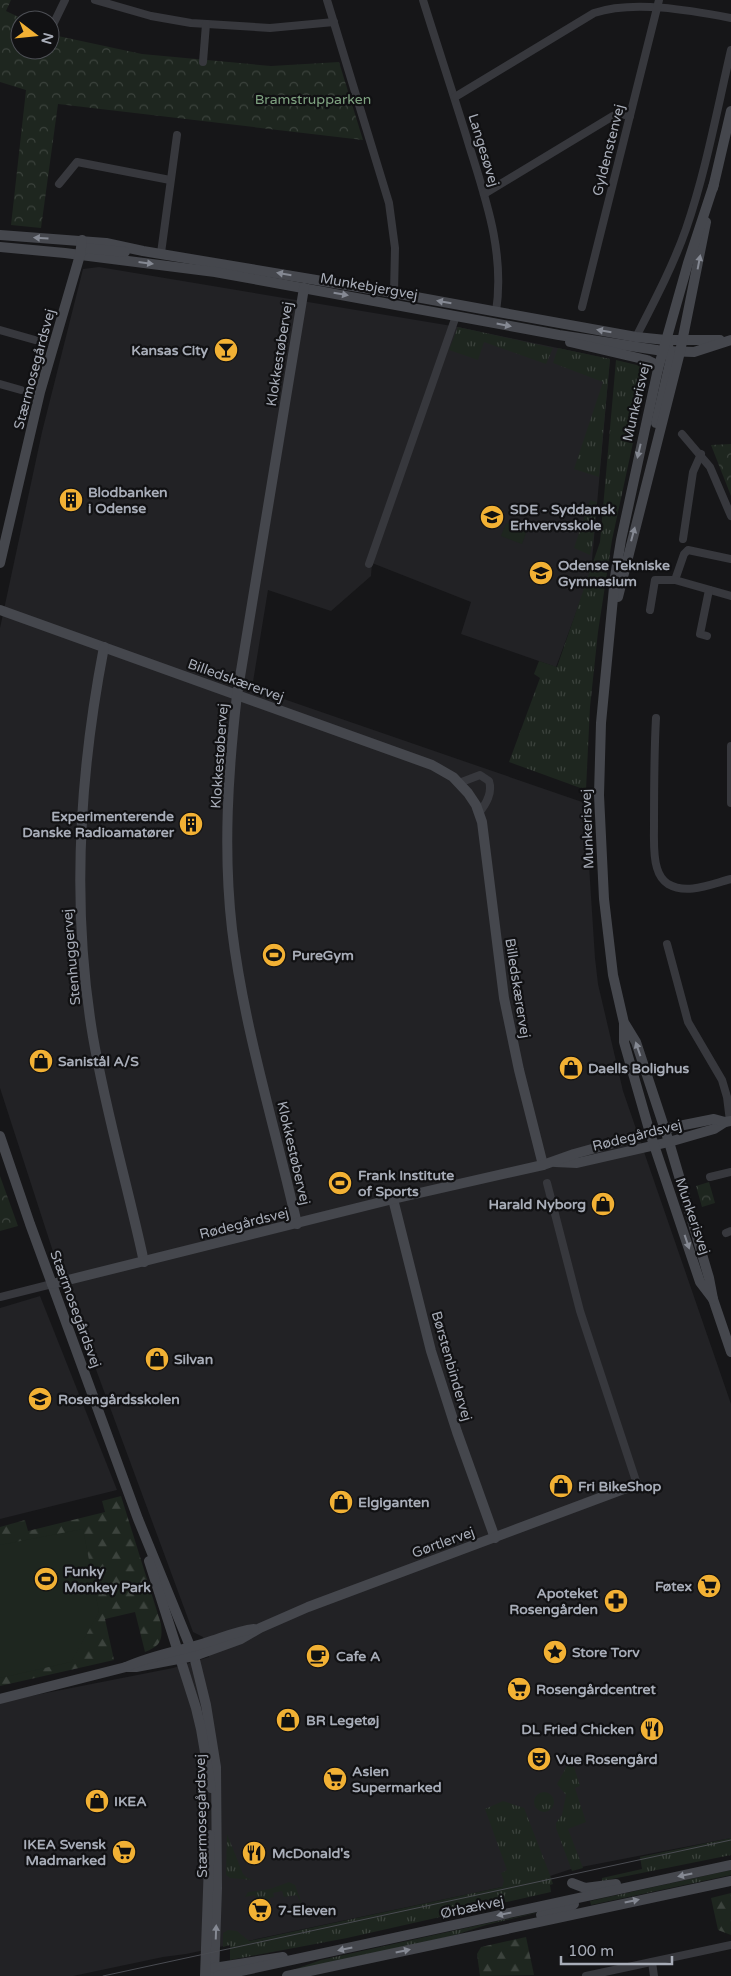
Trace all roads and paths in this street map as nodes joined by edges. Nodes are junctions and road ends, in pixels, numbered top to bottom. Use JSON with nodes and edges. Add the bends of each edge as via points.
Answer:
{"nodes":[{"id":1,"x":95,"y":0,"type":"edge"},
{"id":2,"x":327,"y":0,"type":"edge"},
{"id":3,"x":424,"y":0,"type":"edge"},
{"id":4,"x":658,"y":2,"type":"edge"},
{"id":5,"x":731,"y":18,"type":"edge"},
{"id":6,"x":334,"y":22,"type":"junction"},
{"id":7,"x":206,"y":24,"type":"junction"},
{"id":8,"x":731,"y":50,"type":"edge"},
{"id":9,"x":203,"y":62,"type":"dead end"},
{"id":10,"x":454,"y":97,"type":"junction"},
{"id":11,"x":731,"y":111,"type":"edge"},
{"id":12,"x":630,"y":116,"type":"junction"},
{"id":13,"x":177,"y":135,"type":"dead end"},
{"id":14,"x":170,"y":180,"type":"junction"},
{"id":15,"x":59,"y":184,"type":"dead end"},
{"id":16,"x":714,"y":184,"type":"junction"},
{"id":17,"x":484,"y":194,"type":"junction"},
{"id":18,"x":0,"y":235,"type":"edge"},
{"id":19,"x":82,"y":240,"type":"junction"},
{"id":20,"x":0,"y":247,"type":"edge"},
{"id":21,"x":143,"y":251,"type":"junction"},
{"id":22,"x":161,"y":253,"type":"junction"},
{"id":23,"x":80,"y":255,"type":"junction"},
{"id":24,"x":304,"y":288,"type":"junction"},
{"id":25,"x":394,"y":293,"type":"junction"},
{"id":26,"x":582,"y":307,"type":"dead end"},
{"id":27,"x":496,"y":312,"type":"junction"},
{"id":28,"x":456,"y":316,"type":"junction"},
{"id":29,"x":0,"y":330,"type":"edge"},
{"id":30,"x":559,"y":334,"type":"junction"},
{"id":31,"x":636,"y":337,"type":"junction"},
{"id":32,"x":35,"y":340,"type":"dead end"},
{"id":33,"x":674,"y":340,"type":"junction"},
{"id":34,"x":731,"y":340,"type":"edge"},
{"id":35,"x":671,"y":351,"type":"junction"},
{"id":36,"x":658,"y":369,"type":"junction"},
{"id":37,"x":0,"y":384,"type":"edge"},
{"id":38,"x":22,"y":390,"type":"dead end"},
{"id":39,"x":682,"y":434,"type":"dead end"},
{"id":40,"x":701,"y":454,"type":"junction"},
{"id":41,"x":731,"y":516,"type":"edge"},
{"id":42,"x":683,"y":539,"type":"dead end"},
{"id":43,"x":731,"y":559,"type":"edge"},
{"id":44,"x":0,"y":563,"type":"edge"},
{"id":45,"x":369,"y":564,"type":"dead end"},
{"id":46,"x":675,"y":580,"type":"junction"},
{"id":47,"x":709,"y":590,"type":"junction"},
{"id":48,"x":731,"y":596,"type":"edge"},
{"id":49,"x":0,"y":610,"type":"edge"},
{"id":50,"x":650,"y":610,"type":"dead end"},
{"id":51,"x":610,"y":632,"type":"junction"},
{"id":52,"x":707,"y":636,"type":"dead end"},
{"id":53,"x":104,"y":647,"type":"junction"},
{"id":54,"x":237,"y":695,"type":"junction"},
{"id":55,"x":656,"y":718,"type":"dead end"},
{"id":56,"x":731,"y":746,"type":"edge"},
{"id":57,"x":459,"y":783,"type":"junction"},
{"id":58,"x":731,"y":803,"type":"edge"},
{"id":59,"x":479,"y":813,"type":"junction"},
{"id":60,"x":731,"y":879,"type":"edge"},
{"id":61,"x":668,"y":944,"type":"dead end"},
{"id":62,"x":624,"y":1023,"type":"junction"},
{"id":63,"x":726,"y":1121,"type":"edge"},
{"id":64,"x":0,"y":1136,"type":"edge"},
{"id":65,"x":659,"y":1137,"type":"junction"},
{"id":66,"x":2,"y":1151,"type":"edge"},
{"id":67,"x":548,"y":1164,"type":"junction"},
{"id":68,"x":731,"y":1172,"type":"edge"},
{"id":69,"x":710,"y":1178,"type":"dead end"},
{"id":70,"x":547,"y":1183,"type":"dead end"},
{"id":71,"x":393,"y":1199,"type":"junction"},
{"id":72,"x":297,"y":1224,"type":"junction"},
{"id":73,"x":144,"y":1262,"type":"junction"},
{"id":74,"x":52,"y":1284,"type":"junction"},
{"id":75,"x":0,"y":1297,"type":"edge"},
{"id":76,"x":713,"y":1299,"type":"junction"},
{"id":77,"x":731,"y":1352,"type":"edge"},
{"id":78,"x":637,"y":1484,"type":"joint"},
{"id":79,"x":138,"y":1519,"type":"junction"},
{"id":80,"x":495,"y":1538,"type":"junction"},
{"id":81,"x":185,"y":1653,"type":"junction"},
{"id":82,"x":32,"y":1689,"type":"junction"},
{"id":83,"x":0,"y":1692,"type":"edge"},
{"id":84,"x":0,"y":1699,"type":"edge"},
{"id":85,"x":731,"y":1865,"type":"edge"},
{"id":86,"x":731,"y":1881,"type":"edge"},
{"id":87,"x":572,"y":1883,"type":"dead end"},
{"id":88,"x":640,"y":1886,"type":"junction"},
{"id":89,"x":212,"y":1888,"type":"junction"},
{"id":90,"x":576,"y":1899,"type":"junction"},
{"id":91,"x":463,"y":1938,"type":"junction"},
{"id":92,"x":731,"y":1945,"type":"edge"},
{"id":93,"x":306,"y":1958,"type":"junction"},
{"id":94,"x":652,"y":1962,"type":"junction"},
{"id":95,"x":216,"y":1973,"type":"edge"},
{"id":96,"x":205,"y":1976,"type":"edge"},
{"id":97,"x":252,"y":1976,"type":"edge"},
{"id":98,"x":287,"y":1976,"type":"edge"},
{"id":99,"x":586,"y":1976,"type":"edge"},
{"id":100,"x":654,"y":1976,"type":"edge"}],
"edges":[{"from":1,"to":7,"type":"street","via":[[151,16]]},
{"from":2,"to":6,"type":"street"},
{"from":3,"to":10,"type":"street","name":"Langesøvej"},
{"from":4,"to":5,"type":"street"},
{"from":4,"to":10,"type":"street","via":[[607,6]]},
{"from":4,"to":12,"type":"street","name":"Gyldenstenvej"},
{"from":6,"to":7,"type":"street","via":[[270,28]]},
{"from":6,"to":25,"type":"street","via":[[389,203],[396,248]]},
{"from":7,"to":9,"type":"street"},
{"from":8,"to":31,"type":"street","via":[[686,229]]},
{"from":10,"to":17,"type":"street","name":"Langesøvej"},
{"from":11,"to":16,"type":"street","name":"Munkerisvej"},
{"from":12,"to":17,"type":"street","via":[[613,116]]},
{"from":12,"to":26,"type":"street","name":"Gyldenstenvej"},
{"from":13,"to":14,"type":"street"},
{"from":14,"to":15,"type":"street","via":[[78,162]]},
{"from":14,"to":22,"type":"street"},
{"from":33,"to":16,"type":"street","name":"Munkerisvej","one_way":true},
{"from":16,"to":33,"type":"street","name":"Munkerisvej","via":[[684,276]]},
{"from":17,"to":27,"type":"street","name":"Langesøvej","via":[[497,251]]},
{"from":19,"to":18,"type":"street","name":"Munkebjergvej","one_way":true},
{"from":19,"to":21,"type":"street","name":"Munkebjergvej"},
{"from":19,"to":23,"type":"street","name":"Stærmosegårdsvej"},
{"from":20,"to":23,"type":"street","name":"Munkebjergvej"},
{"from":21,"to":22,"type":"street","name":"Munkebjergvej"},
{"from":21,"to":23,"type":"street","via":[[84,248]]},
{"from":25,"to":22,"type":"street","name":"Munkebjergvej","one_way":true},
{"from":23,"to":24,"type":"street","name":"Munkebjergvej","one_way":true,"via":[[206,271]]},
{"from":23,"to":44,"type":"street","name":"Stærmosegårdsvej","via":[[40,392]]},
{"from":24,"to":28,"type":"street","name":"Munkebjergvej","one_way":true},
{"from":24,"to":54,"type":"street","name":"Klokkestøbervej"},
{"from":27,"to":25,"type":"street","name":"Munkebjergvej","one_way":true},
{"from":31,"to":27,"type":"street","name":"Munkebjergvej","one_way":true},
{"from":28,"to":30,"type":"street","name":"Munkebjergvej","one_way":true},
{"from":28,"to":45,"type":"street"},
{"from":29,"to":32,"type":"street"},
{"from":30,"to":35,"type":"street","name":"Munkebjergvej"},
{"from":30,"to":36,"type":"street","via":[[569,342],[648,360]]},
{"from":31,"to":33,"type":"street","name":"Munkebjergvej"},
{"from":33,"to":34,"type":"street","name":"Munkebjergvej"},
{"from":33,"to":35,"type":"street","name":"Munkerisvej"},
{"from":33,"to":35,"type":"street"},
{"from":34,"to":35,"type":"street","name":"Munkebjergvej","via":[[694,352]]},
{"from":35,"to":36,"type":"street","name":"Munkerisvej"},
{"from":51,"to":35,"type":"street","name":"Munkerisvej","one_way":true,"via":[[652,466],[650,446]]},
{"from":36,"to":51,"type":"street","name":"Munkerisvej","one_way":true,"via":[[621,540]]},
{"from":37,"to":38,"type":"street"},
{"from":39,"to":40,"type":"street"},
{"from":40,"to":41,"type":"street"},
{"from":40,"to":42,"type":"street","via":[[693,472]]},
{"from":43,"to":46,"type":"street","via":[[688,550]]},
{"from":46,"to":47,"type":"street"},
{"from":46,"to":50,"type":"street","via":[[655,580]]},
{"from":47,"to":48,"type":"street"},
{"from":47,"to":52,"type":"street","via":[[700,634]]},
{"from":49,"to":53,"type":"street","name":"Billedskærervej"},
{"from":51,"to":62,"type":"street","name":"Munkerisvej","via":[[601,723],[600,841],[613,975]]},
{"from":53,"to":54,"type":"street","name":"Billedskærervej"},
{"from":53,"to":73,"type":"street","name":"Stenhuggervej","via":[[85,764],[80,845],[82,933],[98,1061]]},
{"from":54,"to":57,"type":"street","name":"Billedskærervej","via":[[432,765]]},
{"from":54,"to":72,"type":"street","name":"Klokkestøbervej","via":[[228,812],[232,929],[248,1018]]},
{"from":55,"to":60,"type":"street","via":[[654,835],[656,866],[660,876],[665,882],[682,889]]},
{"from":56,"to":58,"type":"street"},
{"from":57,"to":59,"type":"street","name":"Billedskærervej"},
{"from":57,"to":59,"type":"street","via":[[480,775],[489,781],[489,797]]},
{"from":59,"to":67,"type":"street","name":"Billedskærervej","via":[[484,831],[504,998],[519,1070]]},
{"from":61,"to":63,"type":"street","via":[[685,1014],[696,1039],[722,1080],[727,1097]]},
{"from":65,"to":62,"type":"street","name":"Munkerisvej","one_way":true,"via":[[636,1042]]},
{"from":62,"to":65,"type":"street","name":"Munkerisvej","via":[[624,1042],[630,1062]]},
{"from":63,"to":65,"type":"street","name":"Rødegårdsvej","via":[[714,1129]]},
{"from":64,"to":66,"type":"street","name":"Stærmosegårdsvej"},
{"from":65,"to":67,"type":"street","name":"Rødegårdsvej","via":[[574,1154]]},
{"from":65,"to":67,"type":"street","name":"Rødegårdsvej","via":[[577,1164]]},
{"from":65,"to":76,"type":"street","name":"Munkerisvej","via":[[696,1232]]},
{"from":65,"to":76,"type":"street","name":"Munkerisvej","one_way":true,"via":[[700,1282]]},
{"from":66,"to":74,"type":"street","name":"Stærmosegårdsvej"},
{"from":67,"to":71,"type":"street","name":"Rødegårdsvej"},
{"from":68,"to":69,"type":"street"},
{"from":70,"to":78,"type":"street","via":[[580,1311]]},
{"from":71,"to":72,"type":"street","name":"Rødegårdsvej"},
{"from":71,"to":80,"type":"street","name":"Børstenbindervej","via":[[431,1350],[454,1426]]},
{"from":72,"to":73,"type":"street","name":"Rødegårdsvej"},
{"from":73,"to":74,"type":"street","name":"Rødegårdsvej"},
{"from":74,"to":75,"type":"street","name":"Rødegårdsvej"},
{"from":74,"to":79,"type":"street","name":"Stærmosegårdsvej"},
{"from":76,"to":77,"type":"street","name":"Munkerisvej"},
{"from":78,"to":80,"type":"street","name":"Gørtlervej"},
{"from":79,"to":81,"type":"street","name":"Stærmosegårdsvej"},
{"from":79,"to":81,"type":"street","name":"Stærmosegårdsvej","via":[[150,1565]]},
{"from":80,"to":81,"type":"street","name":"Gørtlervej","via":[[346,1592],[241,1639]]},
{"from":81,"to":82,"type":"street","name":"Gørtlervej"},
{"from":81,"to":89,"type":"street","name":"Stærmosegårdsvej","via":[[213,1799]]},
{"from":81,"to":89,"type":"street","name":"Stærmosegårdsvej","via":[[212,1738],[216,1767]]},
{"from":82,"to":83,"type":"street","name":"Gørtlervej"},
{"from":82,"to":84,"type":"street","name":"Gørtlervej"},
{"from":85,"to":88,"type":"street","name":"Ørbækvej","one_way":true},
{"from":91,"to":86,"type":"street","name":"Ørbækvej","one_way":true},
{"from":87,"to":88,"type":"street","via":[[585,1888],[620,1884]]},
{"from":88,"to":90,"type":"street","name":"Ørbækvej"},
{"from":95,"to":89,"type":"street","name":"Stærmosegårdsvej","one_way":true},
{"from":89,"to":96,"type":"street","name":"Stærmosegårdsvej"},
{"from":90,"to":91,"type":"street","via":[[570,1907]]},
{"from":90,"to":93,"type":"street","name":"Ørbækvej","one_way":true},
{"from":98,"to":91,"type":"street","name":"Ørbækvej","one_way":true},
{"from":92,"to":94,"type":"street"},
{"from":93,"to":95,"type":"street","via":[[276,1957]]},
{"from":93,"to":97,"type":"street","via":[[284,1968]]},
{"from":94,"to":99,"type":"street"},
{"from":94,"to":100,"type":"street"}]}
